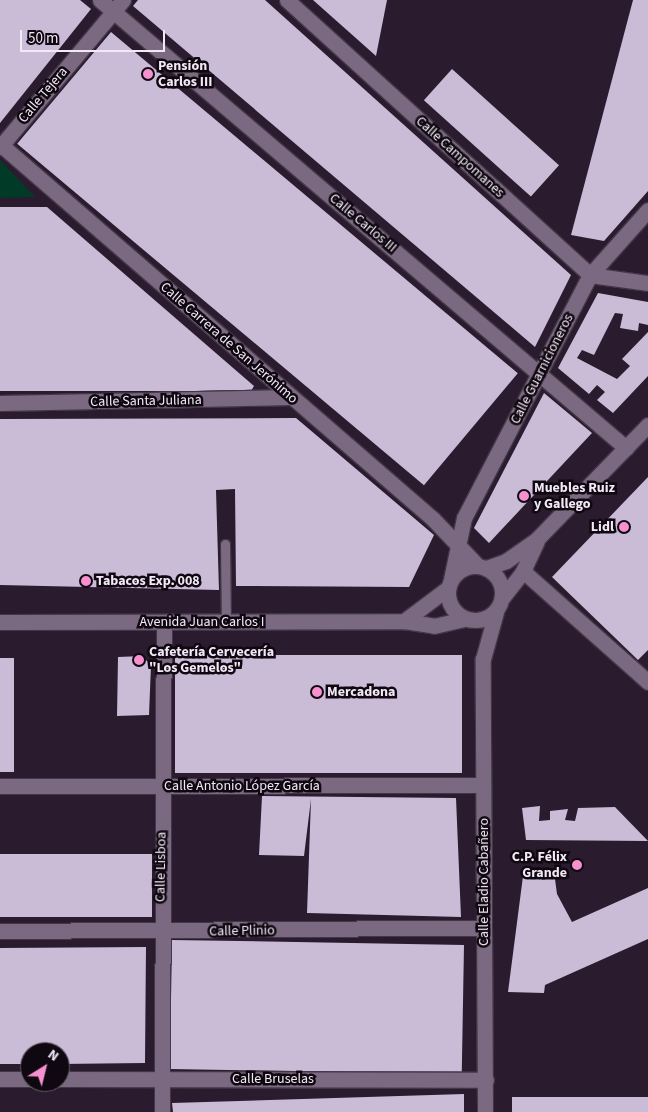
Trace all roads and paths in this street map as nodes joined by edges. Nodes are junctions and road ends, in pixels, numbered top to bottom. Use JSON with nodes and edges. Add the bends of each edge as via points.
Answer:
{"nodes":[{"id":1,"x":100,"y":0,"type":"edge"},
{"id":2,"x":123,"y":0,"type":"edge"},
{"id":3,"x":287,"y":0,"type":"edge"},
{"id":4,"x":113,"y":12,"type":"junction"},
{"id":5,"x":0,"y":146,"type":"edge"},
{"id":6,"x":648,"y":210,"type":"edge"},
{"id":7,"x":590,"y":275,"type":"junction"},
{"id":8,"x":648,"y":283,"type":"edge"},
{"id":9,"x":540,"y":373,"type":"junction"},
{"id":10,"x":292,"y":397,"type":"junction"},
{"id":11,"x":0,"y":403,"type":"edge"},
{"id":12,"x":648,"y":425,"type":"edge"},
{"id":13,"x":626,"y":448,"type":"junction"},
{"id":14,"x":538,"y":539,"type":"junction"},
{"id":15,"x":456,"y":542,"type":"junction"},
{"id":16,"x":225,"y":544,"type":"dead end"},
{"id":17,"x":482,"y":567,"type":"junction"},
{"id":18,"x":523,"y":572,"type":"junction"},
{"id":19,"x":450,"y":583,"type":"junction"},
{"id":20,"x":503,"y":596,"type":"junction"},
{"id":21,"x":496,"y":612,"type":"junction"},
{"id":22,"x":469,"y":620,"type":"junction"},
{"id":23,"x":404,"y":621,"type":"junction"},
{"id":24,"x":0,"y":622,"type":"edge"},
{"id":25,"x":164,"y":622,"type":"junction"},
{"id":26,"x":226,"y":622,"type":"junction"},
{"id":27,"x":483,"y":652,"type":"junction"},
{"id":28,"x":645,"y":674,"type":"edge"},
{"id":29,"x":484,"y":785,"type":"junction"},
{"id":30,"x":0,"y":786,"type":"edge"},
{"id":31,"x":162,"y":787,"type":"junction"},
{"id":32,"x":484,"y":928,"type":"junction"},
{"id":33,"x":0,"y":931,"type":"edge"},
{"id":34,"x":160,"y":931,"type":"junction"},
{"id":35,"x":159,"y":1078,"type":"junction"},
{"id":36,"x":0,"y":1079,"type":"edge"},
{"id":37,"x":20,"y":1079,"type":"edge"},
{"id":38,"x":70,"y":1079,"type":"edge"},
{"id":39,"x":486,"y":1080,"type":"junction"},
{"id":40,"x":162,"y":1112,"type":"edge"},
{"id":41,"x":485,"y":1112,"type":"edge"}],
"edges":[{"from":1,"to":4,"type":"street","name":"Calle Carlos III"},
{"from":2,"to":4,"type":"street","name":"Calle Tejera"},
{"from":3,"to":7,"type":"street","name":"Calle Campomanes"},
{"from":4,"to":5,"type":"street","name":"Calle Tejera"},
{"from":4,"to":9,"type":"street","name":"Calle Carlos III"},
{"from":5,"to":10,"type":"street","name":"Calle Carrera de San Jerónimo"},
{"from":6,"to":7,"type":"street","name":"Calle Guarnicioneros"},
{"from":7,"to":8,"type":"street"},
{"from":7,"to":9,"type":"street","name":"Calle Guarnicioneros"},
{"from":9,"to":13,"type":"street","name":"Calle Carlos III"},
{"from":9,"to":15,"type":"street","name":"Calle Guarnicioneros","via":[[464,518]]},
{"from":10,"to":11,"type":"street","name":"Calle Santa Juliana"},
{"from":10,"to":15,"type":"street","name":"Calle Carrera de San Jerónimo"},
{"from":12,"to":13,"type":"street"},
{"from":13,"to":14,"type":"street"},
{"from":14,"to":17,"type":"street","via":[[506,561]]},
{"from":14,"to":18,"type":"street"},
{"from":15,"to":17,"type":"street","name":"Calle Carrera de San Jerónimo"},
{"from":15,"to":19,"type":"street"},
{"from":16,"to":26,"type":"lane"},
{"from":17,"to":19,"type":"street","via":[[462,568]]},
{"from":17,"to":20,"type":"street","via":[[499,579]]},
{"from":18,"to":20,"type":"street"},
{"from":18,"to":28,"type":"street"},
{"from":19,"to":22,"type":"street","via":[[451,606]]},
{"from":19,"to":23,"type":"street"},
{"from":20,"to":21,"type":"street"},
{"from":21,"to":22,"type":"street"},
{"from":21,"to":27,"type":"street","name":"Calle Eladio Cabañero"},
{"from":22,"to":23,"type":"street","name":"Avenida Juan Carlos I","via":[[434,626]]},
{"from":22,"to":27,"type":"street","name":"Calle Eladio Cabañero"},
{"from":23,"to":26,"type":"street","name":"Avenida Juan Carlos I"},
{"from":24,"to":25,"type":"street","name":"Avenida Juan Carlos I"},
{"from":25,"to":26,"type":"street","name":"Avenida Juan Carlos I"},
{"from":25,"to":31,"type":"street","name":"Calle Lisboa"},
{"from":27,"to":29,"type":"street","name":"Calle Eladio Cabañero"},
{"from":29,"to":31,"type":"street","name":"Calle Antonio López García"},
{"from":29,"to":32,"type":"street","name":"Calle Eladio Cabañero"},
{"from":30,"to":31,"type":"street","name":"Calle Antonio López García"},
{"from":31,"to":34,"type":"street","name":"Calle Lisboa"},
{"from":32,"to":34,"type":"street","name":"Calle Plinio"},
{"from":32,"to":39,"type":"street","name":"Calle Eladio Cabañero"},
{"from":33,"to":34,"type":"street","name":"Calle Plinio"},
{"from":34,"to":35,"type":"street","name":"Calle Lisboa"},
{"from":35,"to":38,"type":"street","name":"Calle Bruselas"},
{"from":35,"to":39,"type":"street","name":"Calle Bruselas"},
{"from":35,"to":40,"type":"street","name":"Calle Lisboa"},
{"from":36,"to":37,"type":"street"},
{"from":39,"to":41,"type":"street","name":"Calle Eladio Cabañero"}]}
